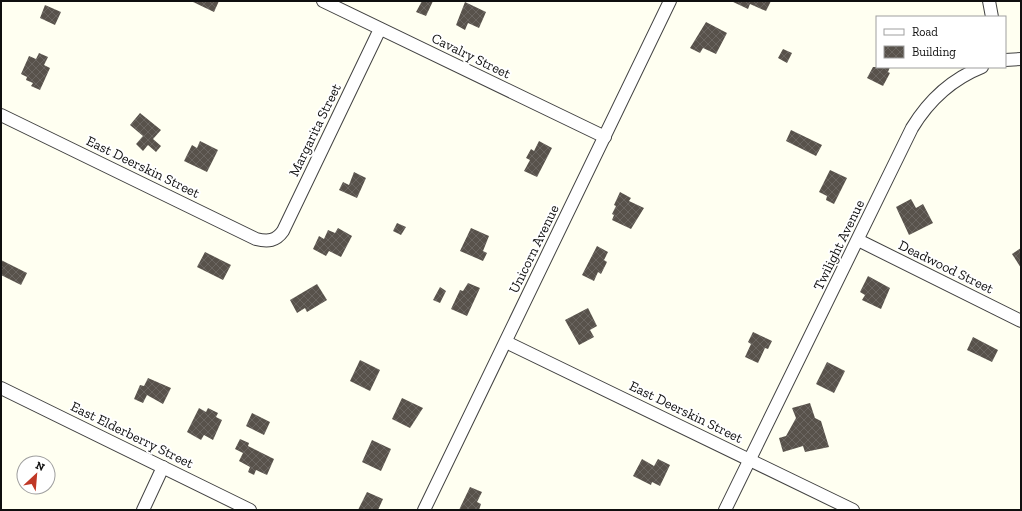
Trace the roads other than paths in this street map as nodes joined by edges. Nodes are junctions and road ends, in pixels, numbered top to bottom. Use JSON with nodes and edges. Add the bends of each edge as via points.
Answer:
{"nodes":[{"id":1,"x":323,"y":1,"type":"edge"},
{"id":2,"x":670,"y":1,"type":"edge"},
{"id":3,"x":989,"y":1,"type":"edge"},
{"id":4,"x":992,"y":16,"type":"edge"},
{"id":5,"x":380,"y":29,"type":"junction"},
{"id":6,"x":1021,"y":59,"type":"edge"},
{"id":7,"x":1006,"y":60,"type":"edge"},
{"id":8,"x":980,"y":68,"type":"edge"},
{"id":9,"x":1,"y":116,"type":"edge"},
{"id":10,"x":605,"y":138,"type":"junction"},
{"id":11,"x":273,"y":240,"type":"joint"},
{"id":12,"x":858,"y":240,"type":"junction"},
{"id":13,"x":1021,"y":321,"type":"edge"},
{"id":14,"x":506,"y":342,"type":"junction"},
{"id":15,"x":1,"y":388,"type":"edge"},
{"id":16,"x":750,"y":460,"type":"junction"},
{"id":17,"x":163,"y":467,"type":"junction"},
{"id":18,"x":143,"y":510,"type":"edge"},
{"id":19,"x":250,"y":510,"type":"edge"},
{"id":20,"x":424,"y":510,"type":"edge"},
{"id":21,"x":725,"y":510,"type":"edge"},
{"id":22,"x":853,"y":510,"type":"edge"}],
"edges":[{"from":1,"to":5,"type":"street","name":"Cavalry Street"},
{"from":2,"to":10,"type":"street","name":"Unicorn Avenue"},
{"from":3,"to":4,"type":"street"},
{"from":5,"to":10,"type":"street","name":"Cavalry Street"},
{"from":5,"to":11,"type":"street","name":"Margarita Street","via":[[283,231]]},
{"from":6,"to":7,"type":"street"},
{"from":8,"to":12,"type":"street","name":"Twilight Avenue","via":[[956,81],[922,111]]},
{"from":9,"to":11,"type":"street","name":"East Deerskin Street","via":[[256,239]]},
{"from":10,"to":14,"type":"street","name":"Unicorn Avenue"},
{"from":12,"to":13,"type":"street","name":"Deadwood Street"},
{"from":12,"to":16,"type":"street","name":"Twilight Avenue"},
{"from":14,"to":16,"type":"street","name":"East Deerskin Street"},
{"from":14,"to":20,"type":"street","name":"Unicorn Avenue"},
{"from":15,"to":17,"type":"street","name":"East Elderberry Street"},
{"from":16,"to":21,"type":"street","name":"Twilight Avenue"},
{"from":16,"to":22,"type":"street","name":"East Deerskin Street"},
{"from":17,"to":18,"type":"street"},
{"from":17,"to":19,"type":"street","name":"East Elderberry Street"}]}
